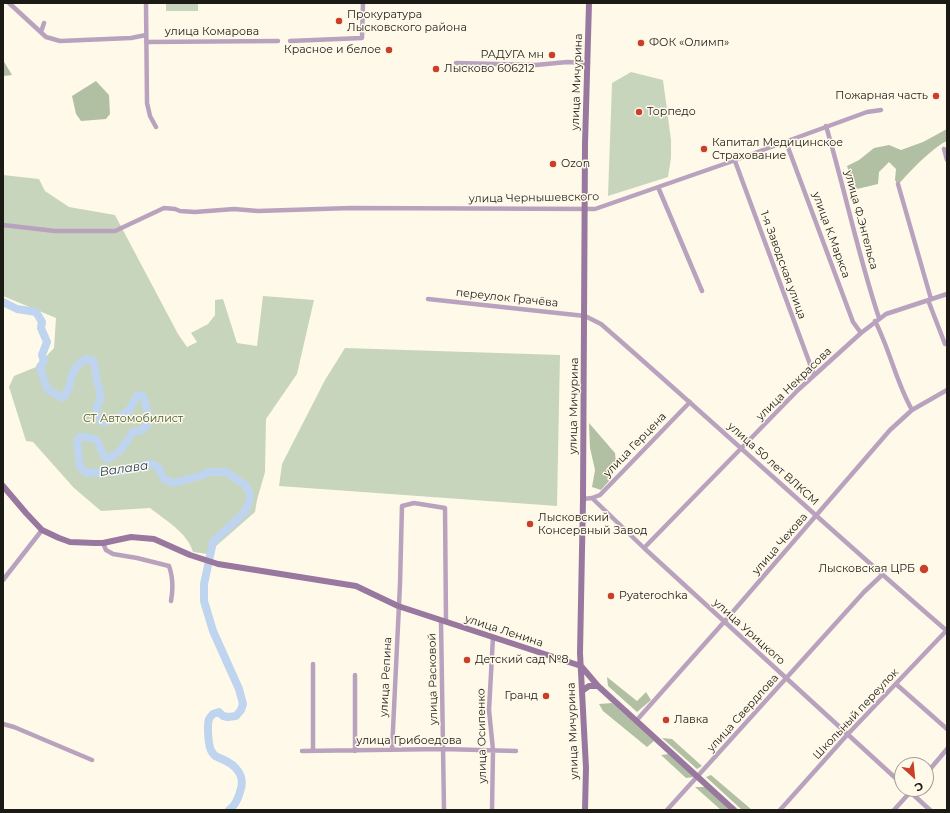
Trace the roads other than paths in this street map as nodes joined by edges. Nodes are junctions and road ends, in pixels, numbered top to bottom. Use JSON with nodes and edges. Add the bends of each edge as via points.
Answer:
{"nodes":[{"id":1,"x":9,"y":3,"type":"edge"},
{"id":2,"x":146,"y":3,"type":"edge"},
{"id":3,"x":363,"y":3,"type":"edge"},
{"id":4,"x":589,"y":3,"type":"edge"},
{"id":5,"x":44,"y":23,"type":"dead end"},
{"id":6,"x":41,"y":32,"type":"junction"},
{"id":7,"x":146,"y":35,"type":"junction"},
{"id":8,"x":278,"y":41,"type":"dead end"},
{"id":9,"x":290,"y":41,"type":"dead end"},
{"id":10,"x":146,"y":42,"type":"junction"},
{"id":11,"x":456,"y":63,"type":"dead end"},
{"id":12,"x":588,"y":63,"type":"junction"},
{"id":13,"x":881,"y":110,"type":"dead end"},
{"id":14,"x":826,"y":126,"type":"junction"},
{"id":15,"x":156,"y":127,"type":"dead end"},
{"id":16,"x":786,"y":142,"type":"junction"},
{"id":17,"x":944,"y":149,"type":"dead end"},
{"id":18,"x":947,"y":160,"type":"edge"},
{"id":19,"x":735,"y":161,"type":"junction"},
{"id":20,"x":898,"y":184,"type":"dead end"},
{"id":21,"x":658,"y":187,"type":"junction"},
{"id":22,"x":585,"y":209,"type":"junction"},
{"id":23,"x":3,"y":225,"type":"edge"},
{"id":24,"x":702,"y":291,"type":"dead end"},
{"id":25,"x":947,"y":294,"type":"edge"},
{"id":26,"x":428,"y":299,"type":"dead end"},
{"id":27,"x":930,"y":299,"type":"junction"},
{"id":28,"x":585,"y":316,"type":"junction"},
{"id":29,"x":877,"y":320,"type":"junction"},
{"id":30,"x":861,"y":333,"type":"junction"},
{"id":31,"x":944,"y":344,"type":"dead end"},
{"id":32,"x":814,"y":375,"type":"junction"},
{"id":33,"x":947,"y":390,"type":"edge"},
{"id":34,"x":690,"y":402,"type":"junction"},
{"id":35,"x":912,"y":410,"type":"junction"},
{"id":36,"x":742,"y":448,"type":"junction"},
{"id":37,"x":3,"y":486,"type":"edge"},
{"id":38,"x":592,"y":498,"type":"junction"},
{"id":39,"x":583,"y":499,"type":"junction"},
{"id":40,"x":445,"y":508,"type":"joint"},
{"id":41,"x":817,"y":515,"type":"junction"},
{"id":42,"x":42,"y":530,"type":"junction"},
{"id":43,"x":103,"y":543,"type":"junction"},
{"id":44,"x":644,"y":548,"type":"junction"},
{"id":45,"x":882,"y":575,"type":"junction"},
{"id":46,"x":3,"y":580,"type":"edge"},
{"id":47,"x":171,"y":601,"type":"dead end"},
{"id":48,"x":398,"y":606,"type":"junction"},
{"id":49,"x":444,"y":622,"type":"junction"},
{"id":50,"x":724,"y":622,"type":"junction"},
{"id":51,"x":947,"y":630,"type":"edge"},
{"id":52,"x":493,"y":637,"type":"junction"},
{"id":53,"x":313,"y":664,"type":"dead end"},
{"id":54,"x":581,"y":666,"type":"junction"},
{"id":55,"x":356,"y":675,"type":"dead end"},
{"id":56,"x":786,"y":678,"type":"junction"},
{"id":57,"x":896,"y":684,"type":"junction"},
{"id":58,"x":598,"y":686,"type":"junction"},
{"id":59,"x":582,"y":691,"type":"junction"},
{"id":60,"x":636,"y":720,"type":"junction"},
{"id":61,"x":3,"y":724,"type":"edge"},
{"id":62,"x":947,"y":729,"type":"edge"},
{"id":63,"x":847,"y":735,"type":"junction"},
{"id":64,"x":443,"y":749,"type":"junction"},
{"id":65,"x":947,"y":749,"type":"edge"},
{"id":66,"x":392,"y":750,"type":"junction"},
{"id":67,"x":493,"y":750,"type":"junction"},
{"id":68,"x":302,"y":751,"type":"dead end"},
{"id":69,"x":313,"y":751,"type":"junction"},
{"id":70,"x":355,"y":751,"type":"junction"},
{"id":71,"x":516,"y":751,"type":"dead end"},
{"id":72,"x":92,"y":760,"type":"dead end"},
{"id":73,"x":934,"y":764,"type":"edge"},
{"id":74,"x":698,"y":777,"type":"junction"},
{"id":75,"x":894,"y":777,"type":"edge"},
{"id":76,"x":904,"y":797,"type":"edge"},
{"id":77,"x":917,"y":797,"type":"edge"},
{"id":78,"x":444,"y":810,"type":"edge"},
{"id":79,"x":492,"y":810,"type":"edge"},
{"id":80,"x":586,"y":810,"type":"edge"},
{"id":81,"x":667,"y":810,"type":"edge"},
{"id":82,"x":734,"y":810,"type":"edge"},
{"id":83,"x":780,"y":810,"type":"edge"},
{"id":84,"x":894,"y":810,"type":"edge"},
{"id":85,"x":930,"y":810,"type":"edge"}],
"edges":[{"from":1,"to":6,"type":"street"},
{"from":2,"to":7,"type":"street"},
{"from":3,"to":9,"type":"street","via":[[362,38]]},
{"from":4,"to":12,"type":"main road","name":"улица Мичурина"},
{"from":5,"to":6,"type":"street"},
{"from":6,"to":7,"type":"street","via":[[46,37],[60,41]]},
{"from":7,"to":10,"type":"street"},
{"from":8,"to":10,"type":"street","name":"улица Комарова"},
{"from":10,"to":15,"type":"street","via":[[147,103]]},
{"from":11,"to":12,"type":"street"},
{"from":12,"to":22,"type":"main road","name":"улица Мичурина"},
{"from":13,"to":14,"type":"street","name":"улица Чернышевского"},
{"from":14,"to":16,"type":"street","name":"улица Чернышевского"},
{"from":14,"to":29,"type":"street","name":"улица Ф.Энгельса"},
{"from":16,"to":19,"type":"street","name":"улица Чернышевского"},
{"from":16,"to":30,"type":"street","name":"улица К.Маркса","via":[[854,322]]},
{"from":17,"to":18,"type":"street"},
{"from":19,"to":21,"type":"street","name":"улица Чернышевского"},
{"from":19,"to":32,"type":"street","name":"1-я Заводская улица"},
{"from":20,"to":27,"type":"street"},
{"from":21,"to":22,"type":"street","name":"улица Чернышевского","via":[[602,208]]},
{"from":21,"to":24,"type":"street"},
{"from":22,"to":23,"type":"street","name":"улица Чернышевского","via":[[351,208],[195,212],[164,208],[115,231],[55,231]]},
{"from":22,"to":28,"type":"main road","name":"улица Мичурина"},
{"from":25,"to":27,"type":"street","name":"улица Некрасова"},
{"from":26,"to":28,"type":"street","name":"переулок Грачёва"},
{"from":27,"to":29,"type":"street","name":"улица Некрасова"},
{"from":27,"to":31,"type":"street"},
{"from":28,"to":34,"type":"street","name":"улица 50 лет ВЛКСМ","via":[[600,324]]},
{"from":28,"to":39,"type":"main road","name":"улица Мичурина"},
{"from":29,"to":30,"type":"street","name":"улица Некрасова"},
{"from":29,"to":35,"type":"street","name":"улица Ф.Энгельса"},
{"from":30,"to":32,"type":"street","name":"улица Некрасова"},
{"from":32,"to":36,"type":"street","name":"улица Некрасова"},
{"from":33,"to":35,"type":"street","name":"улица Чехова"},
{"from":34,"to":36,"type":"street","name":"улица 50 лет ВЛКСМ"},
{"from":34,"to":38,"type":"street","name":"улица Герцена","via":[[600,495]]},
{"from":35,"to":41,"type":"street","name":"улица Чехова","via":[[890,430]]},
{"from":36,"to":41,"type":"street","name":"улица 50 лет ВЛКСМ"},
{"from":36,"to":44,"type":"street","name":"улица Некрасова"},
{"from":37,"to":42,"type":"main road"},
{"from":38,"to":39,"type":"street"},
{"from":38,"to":44,"type":"street","name":"улица Урицкого"},
{"from":39,"to":54,"type":"main road","name":"улица Мичурина"},
{"from":40,"to":48,"type":"street","name":"улица Репина","via":[[414,503],[402,506]]},
{"from":40,"to":49,"type":"street","name":"улица Расковой"},
{"from":41,"to":45,"type":"street","name":"улица 50 лет ВЛКСМ"},
{"from":41,"to":50,"type":"street","name":"улица Чехова"},
{"from":42,"to":43,"type":"main road","name":"улица Ленина","via":[[70,542]]},
{"from":42,"to":46,"type":"street"},
{"from":43,"to":47,"type":"street","via":[[106,550],[113,554],[169,566],[172,572]]},
{"from":43,"to":48,"type":"main road","name":"улица Ленина","via":[[131,537],[154,539],[218,564],[356,586]]},
{"from":44,"to":50,"type":"street","name":"улица Урицкого"},
{"from":45,"to":51,"type":"street","name":"улица 50 лет ВЛКСМ"},
{"from":45,"to":56,"type":"street","name":"улица Свердлова"},
{"from":48,"to":49,"type":"main road","name":"улица Ленина"},
{"from":48,"to":66,"type":"street","name":"улица Репина"},
{"from":49,"to":52,"type":"main road","name":"улица Ленина"},
{"from":49,"to":64,"type":"street","name":"улица Расковой"},
{"from":50,"to":56,"type":"street","name":"улица Урицкого"},
{"from":50,"to":60,"type":"street","name":"улица Чехова"},
{"from":51,"to":57,"type":"street","name":"Школьный переулок"},
{"from":52,"to":54,"type":"main road","name":"улица Ленина"},
{"from":52,"to":67,"type":"street","name":"улица Осипенко","via":[[489,710]]},
{"from":53,"to":69,"type":"street"},
{"from":54,"to":58,"type":"main road"},
{"from":54,"to":59,"type":"main road","name":"улица Мичурина"},
{"from":55,"to":70,"type":"street"},
{"from":56,"to":63,"type":"street","name":"улица Урицкого"},
{"from":56,"to":74,"type":"street","name":"улица Свердлова"},
{"from":57,"to":62,"type":"street"},
{"from":57,"to":63,"type":"street","name":"Школьный переулок"},
{"from":58,"to":59,"type":"main road","via":[[589,686]]},
{"from":58,"to":60,"type":"main road"},
{"from":59,"to":80,"type":"main road","name":"улица Мичурина"},
{"from":60,"to":74,"type":"main road"},
{"from":61,"to":72,"type":"street"},
{"from":63,"to":75,"type":"street","name":"улица Урицкого"},
{"from":63,"to":83,"type":"street","name":"Школьный переулок"},
{"from":64,"to":66,"type":"street","name":"улица Грибоедова"},
{"from":64,"to":67,"type":"street","name":"улица Грибоедова"},
{"from":64,"to":78,"type":"street","name":"улица Расковой"},
{"from":65,"to":73,"type":"street"},
{"from":66,"to":70,"type":"street","name":"улица Грибоедова"},
{"from":67,"to":71,"type":"street","name":"улица Грибоедова"},
{"from":67,"to":79,"type":"street","name":"улица Осипенко"},
{"from":68,"to":69,"type":"street","name":"улица Грибоедова"},
{"from":69,"to":70,"type":"street","name":"улица Грибоедова"},
{"from":74,"to":81,"type":"street","name":"улица Свердлова"},
{"from":74,"to":82,"type":"main road"},
{"from":76,"to":84,"type":"street"},
{"from":77,"to":85,"type":"street"}]}
